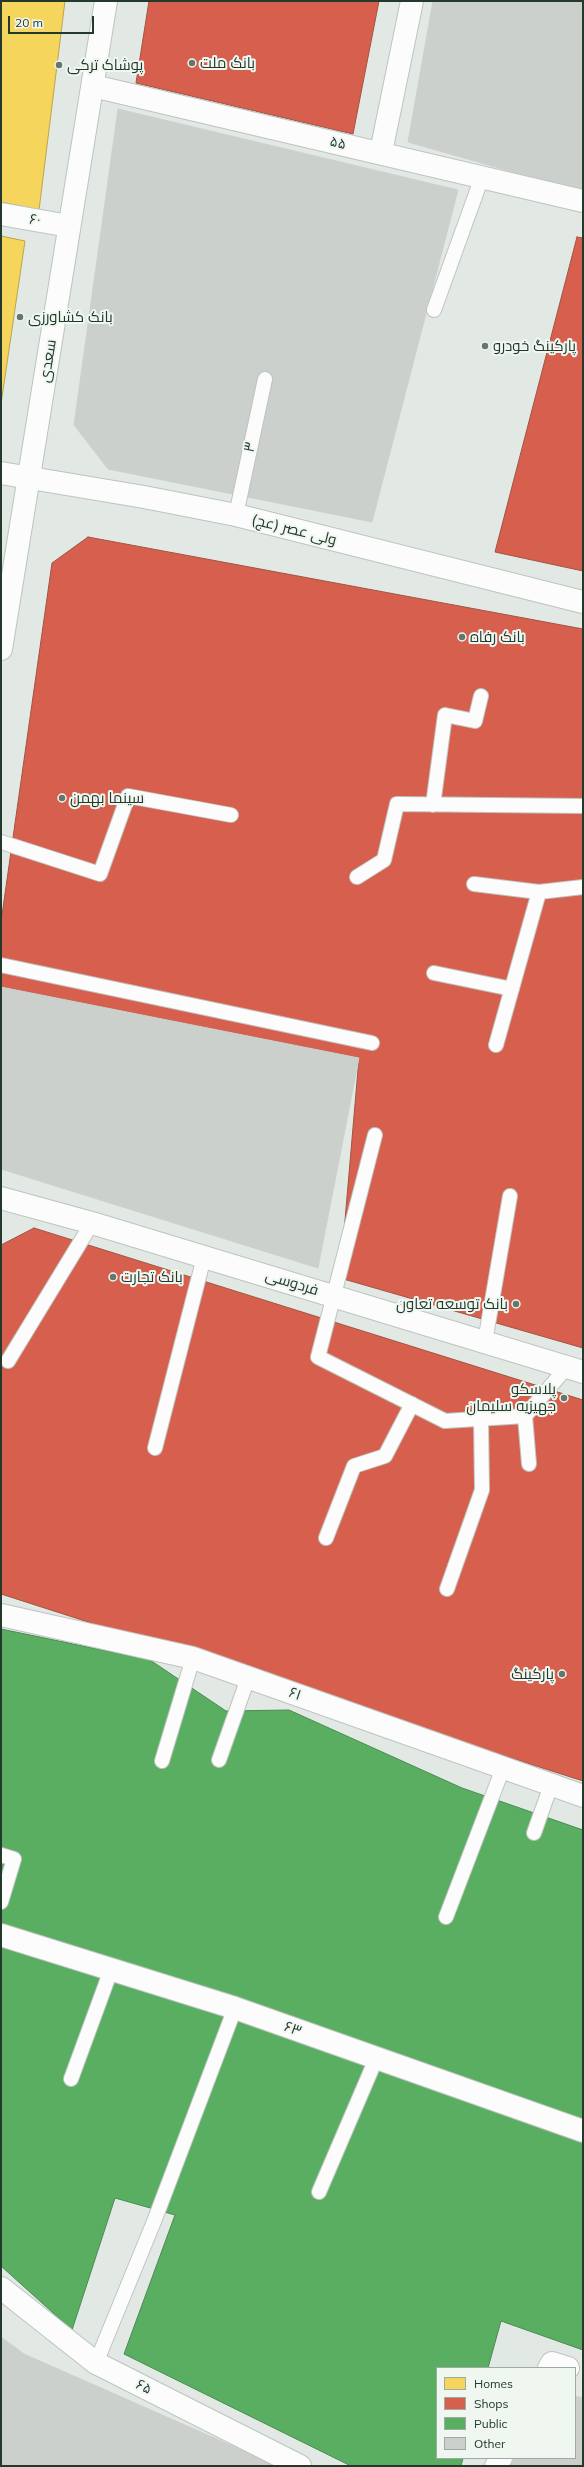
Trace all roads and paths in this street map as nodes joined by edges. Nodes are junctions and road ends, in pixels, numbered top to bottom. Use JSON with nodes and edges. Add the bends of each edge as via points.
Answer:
{"nodes":[{"id":1,"x":106,"y":1,"type":"edge"},
{"id":2,"x":412,"y":1,"type":"edge"},
{"id":3,"x":93,"y":86,"type":"junction"},
{"id":4,"x":381,"y":152,"type":"junction"},
{"id":5,"x":482,"y":177,"type":"junction"},
{"id":6,"x":583,"y":201,"type":"edge"},
{"id":7,"x":1,"y":214,"type":"edge"},
{"id":8,"x":69,"y":226,"type":"junction"},
{"id":9,"x":434,"y":310,"type":"dead end"},
{"id":10,"x":264,"y":379,"type":"dead end"},
{"id":11,"x":1,"y":473,"type":"edge"},
{"id":12,"x":30,"y":478,"type":"junction"},
{"id":13,"x":236,"y":515,"type":"junction"},
{"id":14,"x":583,"y":602,"type":"edge"},
{"id":15,"x":1,"y":649,"type":"edge"},
{"id":16,"x":481,"y":696,"type":"dead end"},
{"id":17,"x":433,"y":805,"type":"junction"},
{"id":18,"x":583,"y":806,"type":"edge"},
{"id":19,"x":231,"y":815,"type":"dead end"},
{"id":20,"x":1,"y":842,"type":"edge"},
{"id":21,"x":357,"y":877,"type":"dead end"},
{"id":22,"x":474,"y":884,"type":"dead end"},
{"id":23,"x":583,"y":887,"type":"edge"},
{"id":24,"x":539,"y":892,"type":"junction"},
{"id":25,"x":1,"y":965,"type":"edge"},
{"id":26,"x":434,"y":973,"type":"dead end"},
{"id":27,"x":512,"y":989,"type":"junction"},
{"id":28,"x":372,"y":1043,"type":"dead end"},
{"id":29,"x":496,"y":1045,"type":"dead end"},
{"id":30,"x":375,"y":1136,"type":"dead end"},
{"id":31,"x":510,"y":1196,"type":"dead end"},
{"id":32,"x":2,"y":1200,"type":"edge"},
{"id":33,"x":92,"y":1223,"type":"junction"},
{"id":34,"x":204,"y":1257,"type":"junction"},
{"id":35,"x":336,"y":1296,"type":"junction"},
{"id":36,"x":485,"y":1342,"type":"junction"},
{"id":37,"x":8,"y":1361,"type":"dead end"},
{"id":38,"x":575,"y":1369,"type":"edge"},
{"id":39,"x":412,"y":1404,"type":"junction"},
{"id":40,"x":525,"y":1416,"type":"junction"},
{"id":41,"x":481,"y":1419,"type":"junction"},
{"id":42,"x":155,"y":1448,"type":"dead end"},
{"id":43,"x":529,"y":1464,"type":"dead end"},
{"id":44,"x":326,"y":1538,"type":"dead end"},
{"id":45,"x":447,"y":1589,"type":"dead end"},
{"id":46,"x":1,"y":1615,"type":"edge"},
{"id":47,"x":193,"y":1658,"type":"junction"},
{"id":48,"x":248,"y":1678,"type":"junction"},
{"id":49,"x":219,"y":1760,"type":"dead end"},
{"id":50,"x":162,"y":1761,"type":"dead end"},
{"id":51,"x":503,"y":1768,"type":"junction"},
{"id":52,"x":551,"y":1785,"type":"junction"},
{"id":53,"x":583,"y":1796,"type":"edge"},
{"id":54,"x":534,"y":1834,"type":"dead end"},
{"id":55,"x":1,"y":1855,"type":"edge"},
{"id":56,"x":1,"y":1902,"type":"edge"},
{"id":57,"x":446,"y":1917,"type":"dead end"},
{"id":58,"x":1,"y":1936,"type":"edge"},
{"id":59,"x":111,"y":1970,"type":"junction"},
{"id":60,"x":236,"y":2008,"type":"junction"},
{"id":61,"x":376,"y":2059,"type":"junction"},
{"id":62,"x":71,"y":2079,"type":"dead end"},
{"id":63,"x":583,"y":2131,"type":"edge"},
{"id":64,"x":319,"y":2192,"type":"dead end"},
{"id":65,"x":1,"y":2288,"type":"edge"},
{"id":66,"x":96,"y":2363,"type":"junction"},
{"id":67,"x":550,"y":2367,"type":"edge"},
{"id":68,"x":565,"y":2367,"type":"edge"},
{"id":69,"x":300,"y":2466,"type":"edge"}],
"edges":[{"from":1,"to":3,"type":"street","name":"سعدی"},
{"from":2,"to":4,"type":"street"},
{"from":3,"to":4,"type":"street","name":"۵۵"},
{"from":3,"to":8,"type":"street","name":"سعدی"},
{"from":4,"to":5,"type":"street","name":"۵۵"},
{"from":5,"to":6,"type":"street","name":"۵۵"},
{"from":5,"to":9,"type":"lane"},
{"from":7,"to":8,"type":"street","name":"۶۰"},
{"from":8,"to":12,"type":"street","name":"سعدی"},
{"from":10,"to":13,"type":"lane","name":"۳"},
{"from":11,"to":12,"type":"street","name":"ولی عصر (عج)"},
{"from":12,"to":13,"type":"street","name":"ولی عصر (عج)"},
{"from":12,"to":15,"type":"street","name":"سعدی"},
{"from":13,"to":14,"type":"street","name":"ولی عصر (عج)"},
{"from":16,"to":17,"type":"lane","via":[[475,722],[445,715]]},
{"from":17,"to":18,"type":"lane"},
{"from":17,"to":21,"type":"lane","via":[[397,804],[384,860]]},
{"from":19,"to":20,"type":"lane","via":[[128,796],[100,874]]},
{"from":22,"to":24,"type":"lane"},
{"from":23,"to":24,"type":"lane"},
{"from":24,"to":27,"type":"lane"},
{"from":25,"to":28,"type":"lane"},
{"from":26,"to":27,"type":"lane"},
{"from":27,"to":29,"type":"lane"},
{"from":30,"to":35,"type":"lane"},
{"from":31,"to":36,"type":"lane"},
{"from":32,"to":33,"type":"street","name":"فردوسی"},
{"from":33,"to":34,"type":"street","name":"فردوسی"},
{"from":33,"to":37,"type":"lane"},
{"from":34,"to":35,"type":"street","name":"فردوسی"},
{"from":34,"to":42,"type":"lane"},
{"from":35,"to":36,"type":"street","name":"فردوسی"},
{"from":35,"to":39,"type":"lane","via":[[318,1357]]},
{"from":36,"to":38,"type":"street","name":"فردوسی"},
{"from":38,"to":40,"type":"lane"},
{"from":39,"to":41,"type":"lane","via":[[445,1421]]},
{"from":39,"to":44,"type":"lane","via":[[385,1456],[354,1466]]},
{"from":40,"to":41,"type":"lane"},
{"from":40,"to":43,"type":"lane"},
{"from":41,"to":45,"type":"lane","via":[[482,1490]]},
{"from":46,"to":47,"type":"street","name":"۶۱"},
{"from":47,"to":48,"type":"street","name":"۶۱"},
{"from":47,"to":50,"type":"lane"},
{"from":48,"to":49,"type":"lane"},
{"from":48,"to":51,"type":"street","name":"۶۱"},
{"from":51,"to":52,"type":"street","name":"۶۱"},
{"from":51,"to":57,"type":"lane"},
{"from":52,"to":53,"type":"street","name":"۶۱"},
{"from":52,"to":54,"type":"lane"},
{"from":55,"to":56,"type":"lane","via":[[14,1860]]},
{"from":58,"to":59,"type":"street","name":"۶۳"},
{"from":59,"to":60,"type":"street","name":"۶۳"},
{"from":59,"to":62,"type":"lane"},
{"from":60,"to":61,"type":"street","name":"۶۳"},
{"from":60,"to":66,"type":"lane","via":[[155,2219]]},
{"from":61,"to":63,"type":"street","name":"۶۳"},
{"from":61,"to":64,"type":"lane"},
{"from":65,"to":66,"type":"street","name":"۶۵"},
{"from":66,"to":69,"type":"street","name":"۶۵"},
{"from":67,"to":68,"type":"street","via":[[552,2363]]}]}
